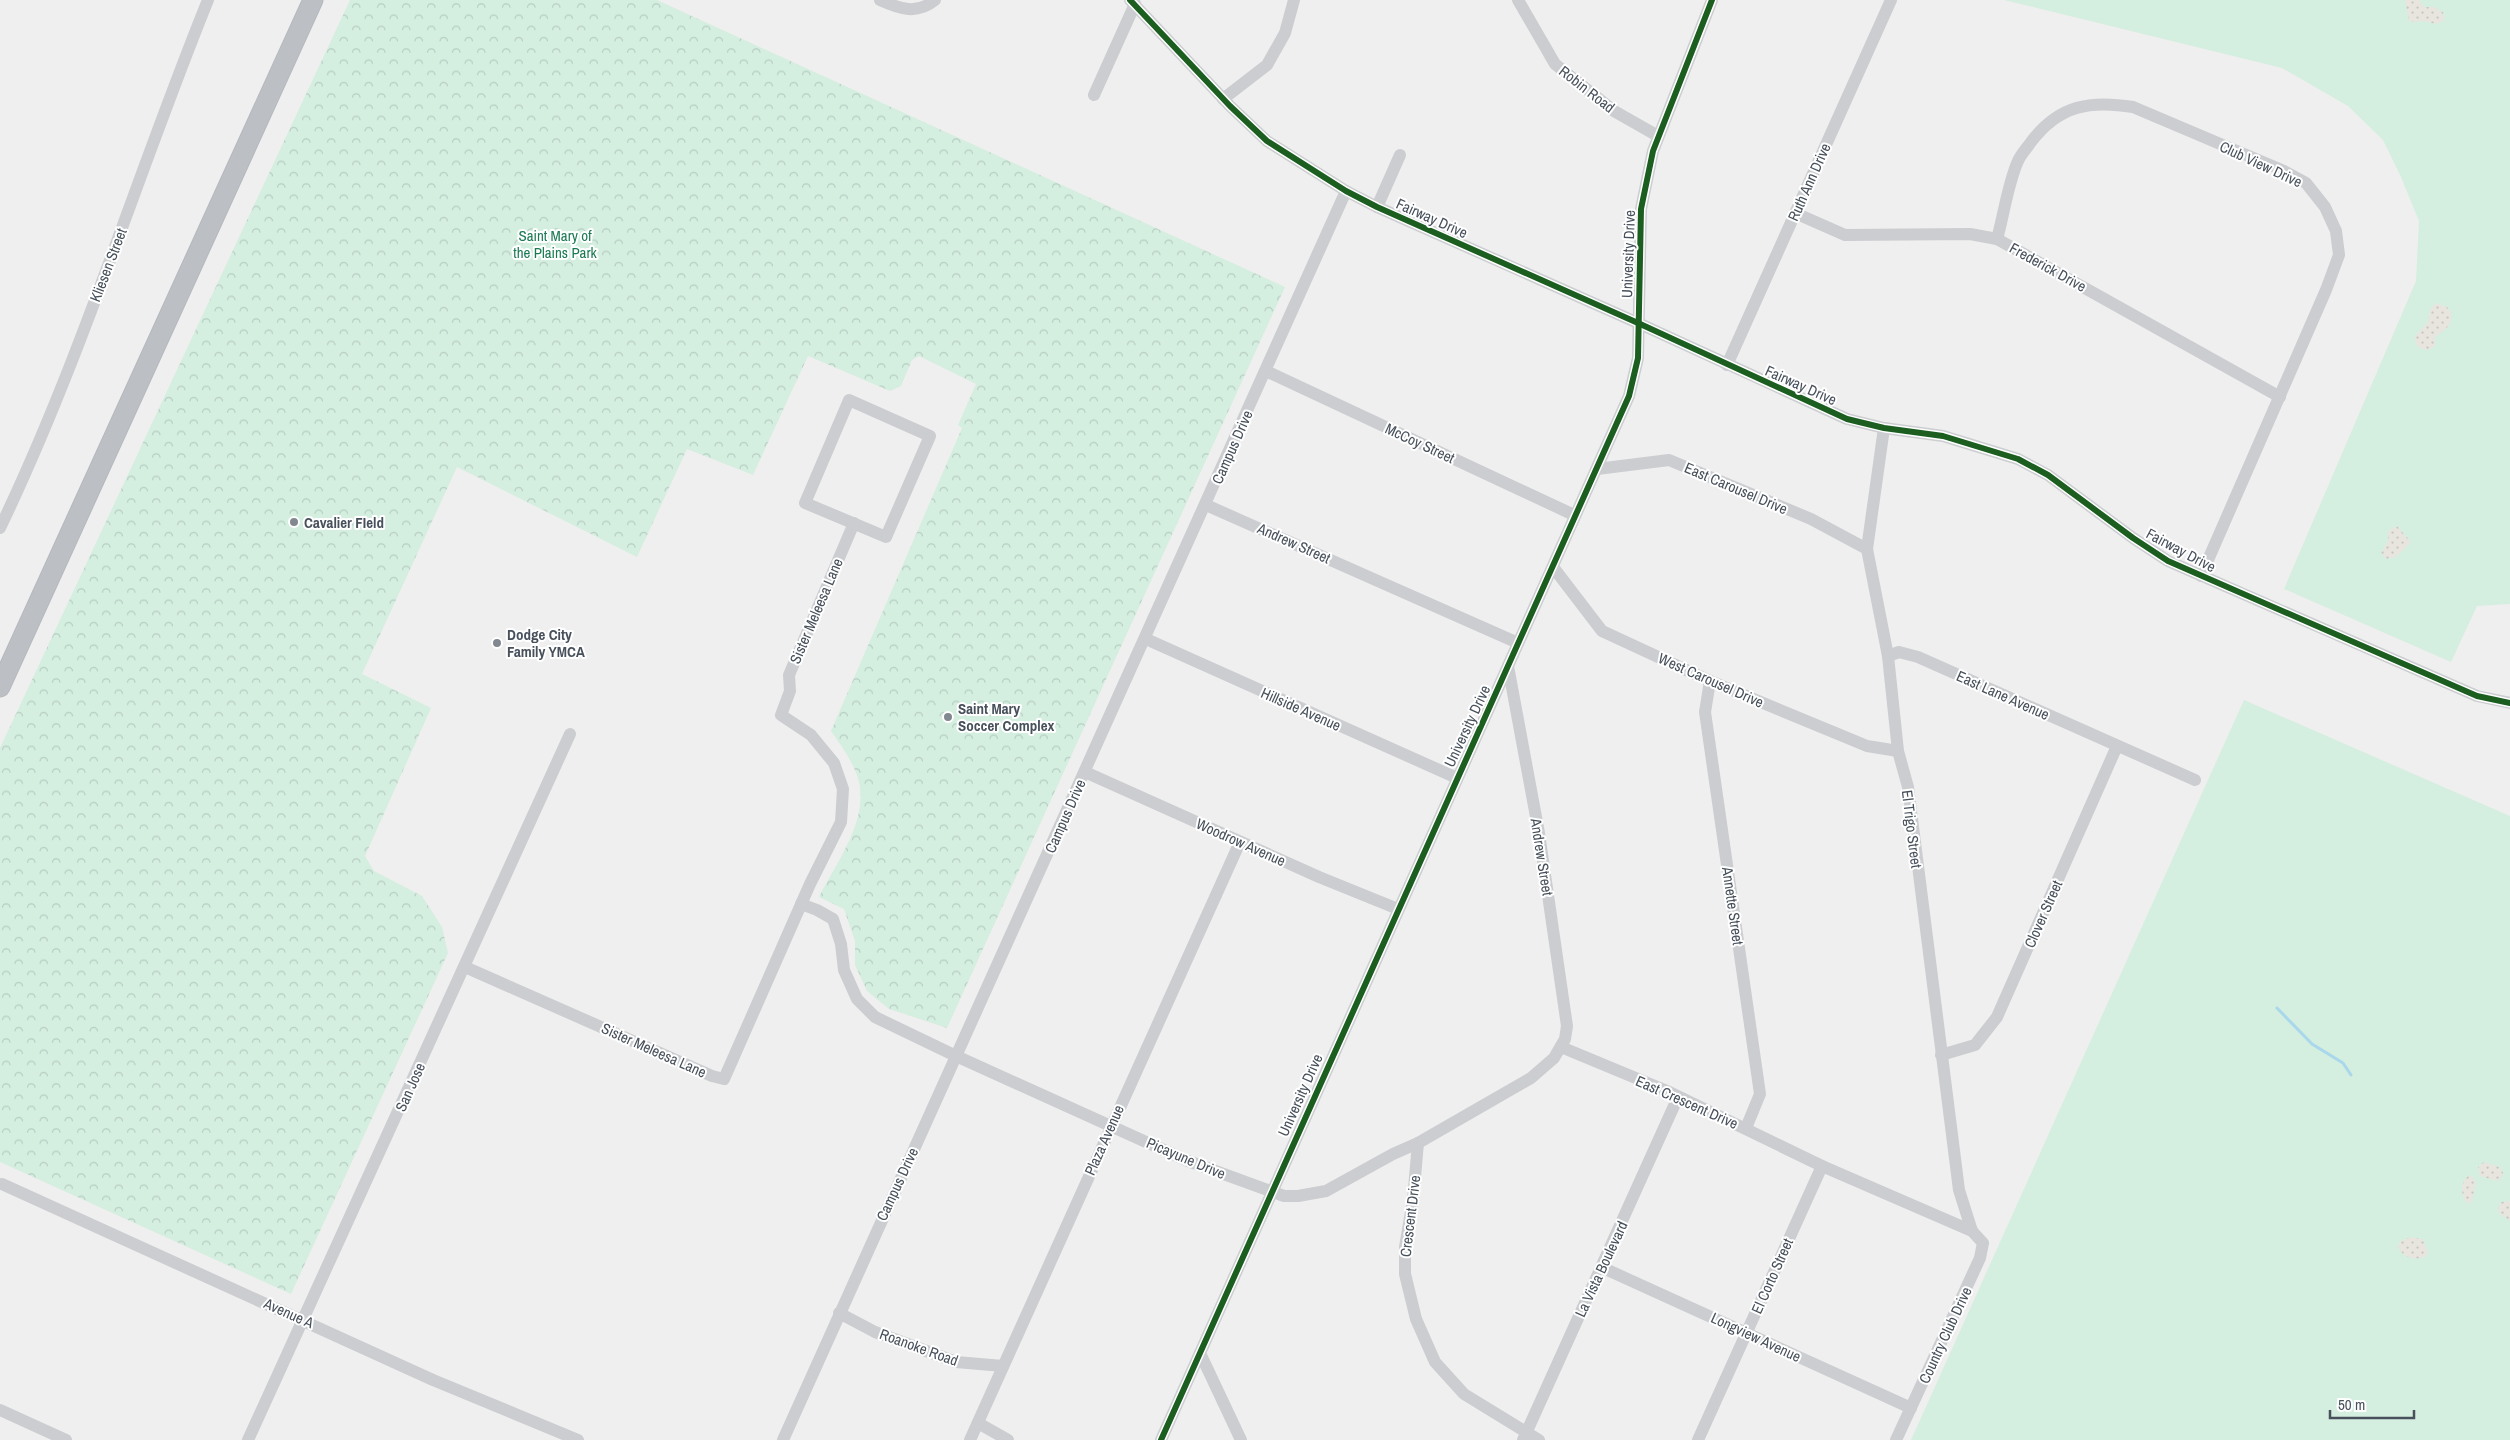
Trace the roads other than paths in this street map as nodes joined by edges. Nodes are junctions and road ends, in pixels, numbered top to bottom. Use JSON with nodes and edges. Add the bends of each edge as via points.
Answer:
{"nodes":[{"id":1,"x":208,"y":0,"type":"edge"},
{"id":2,"x":313,"y":0,"type":"edge"},
{"id":3,"x":880,"y":0,"type":"edge"},
{"id":4,"x":935,"y":0,"type":"edge"},
{"id":5,"x":1294,"y":0,"type":"edge"},
{"id":6,"x":1518,"y":0,"type":"edge"},
{"id":7,"x":1712,"y":0,"type":"edge"},
{"id":8,"x":1891,"y":0,"type":"edge"},
{"id":9,"x":1132,"y":2,"type":"edge"},
{"id":10,"x":1094,"y":95,"type":"dead end"},
{"id":11,"x":1223,"y":99,"type":"junction"},
{"id":12,"x":1658,"y":136,"type":"junction"},
{"id":13,"x":1400,"y":155,"type":"dead end"},
{"id":14,"x":1346,"y":191,"type":"junction"},
{"id":15,"x":1376,"y":208,"type":"junction"},
{"id":16,"x":1795,"y":213,"type":"junction"},
{"id":17,"x":1997,"y":239,"type":"junction"},
{"id":18,"x":1638,"y":323,"type":"junction"},
{"id":19,"x":1727,"y":365,"type":"junction"},
{"id":20,"x":1266,"y":371,"type":"junction"},
{"id":21,"x":2280,"y":397,"type":"junction"},
{"id":22,"x":1884,"y":428,"type":"junction"},
{"id":23,"x":1596,"y":469,"type":"junction"},
{"id":24,"x":1206,"y":505,"type":"junction"},
{"id":25,"x":1574,"y":515,"type":"junction"},
{"id":26,"x":854,"y":522,"type":"junction"},
{"id":27,"x":0,"y":528,"type":"edge"},
{"id":28,"x":1867,"y":550,"type":"junction"},
{"id":29,"x":1552,"y":567,"type":"junction"},
{"id":30,"x":2201,"y":576,"type":"junction"},
{"id":31,"x":1146,"y":639,"type":"junction"},
{"id":32,"x":1518,"y":643,"type":"junction"},
{"id":33,"x":1888,"y":656,"type":"junction"},
{"id":34,"x":1508,"y":666,"type":"junction"},
{"id":35,"x":1710,"y":681,"type":"junction"},
{"id":36,"x":0,"y":687,"type":"edge"},
{"id":37,"x":2510,"y":703,"type":"edge"},
{"id":38,"x":570,"y":734,"type":"dead end"},
{"id":39,"x":2117,"y":746,"type":"junction"},
{"id":40,"x":1898,"y":751,"type":"junction"},
{"id":41,"x":1085,"y":772,"type":"junction"},
{"id":42,"x":1457,"y":778,"type":"junction"},
{"id":43,"x":2194,"y":780,"type":"dead end"},
{"id":44,"x":1240,"y":842,"type":"junction"},
{"id":45,"x":802,"y":904,"type":"junction"},
{"id":46,"x":1398,"y":909,"type":"junction"},
{"id":47,"x":465,"y":967,"type":"junction"},
{"id":48,"x":1561,"y":1047,"type":"junction"},
{"id":49,"x":1941,"y":1055,"type":"junction"},
{"id":50,"x":956,"y":1056,"type":"junction"},
{"id":51,"x":1678,"y":1097,"type":"junction"},
{"id":52,"x":1111,"y":1125,"type":"junction"},
{"id":53,"x":1746,"y":1128,"type":"junction"},
{"id":54,"x":1418,"y":1143,"type":"junction"},
{"id":55,"x":1822,"y":1166,"type":"junction"},
{"id":56,"x":2,"y":1184,"type":"dead end"},
{"id":57,"x":1270,"y":1192,"type":"junction"},
{"id":58,"x":1972,"y":1231,"type":"junction"},
{"id":59,"x":1601,"y":1267,"type":"junction"},
{"id":60,"x":839,"y":1313,"type":"junction"},
{"id":61,"x":304,"y":1319,"type":"junction"},
{"id":62,"x":1746,"y":1333,"type":"junction"},
{"id":63,"x":1200,"y":1353,"type":"junction"},
{"id":64,"x":1003,"y":1366,"type":"junction"},
{"id":65,"x":1911,"y":1408,"type":"junction"},
{"id":66,"x":0,"y":1410,"type":"edge"},
{"id":67,"x":978,"y":1423,"type":"junction"},
{"id":68,"x":1525,"y":1437,"type":"edge"},
{"id":69,"x":66,"y":1440,"type":"edge"},
{"id":70,"x":248,"y":1440,"type":"edge"},
{"id":71,"x":578,"y":1440,"type":"edge"},
{"id":72,"x":782,"y":1440,"type":"edge"},
{"id":73,"x":970,"y":1440,"type":"edge"},
{"id":74,"x":1008,"y":1440,"type":"edge"},
{"id":75,"x":1161,"y":1440,"type":"edge"},
{"id":76,"x":1240,"y":1440,"type":"edge"},
{"id":77,"x":1539,"y":1440,"type":"edge"},
{"id":78,"x":1698,"y":1440,"type":"edge"},
{"id":79,"x":1896,"y":1440,"type":"edge"}],
"edges":[{"from":1,"to":27,"type":"street","name":"Kliesen Street","via":[[97,293]]},
{"from":2,"to":36,"type":"highway"},
{"from":3,"to":4,"type":"street","via":[[899,8],[917,10]]},
{"from":5,"to":11,"type":"street","via":[[1284,33],[1266,64]]},
{"from":6,"to":12,"type":"street","name":"Robin Road","via":[[1555,64],[1614,111]]},
{"from":7,"to":12,"type":"street","name":"University Drive"},
{"from":8,"to":16,"type":"street","name":"Ruth Ann Drive"},
{"from":9,"to":10,"type":"street","name":"Fairway Drive"},
{"from":9,"to":11,"type":"street","name":"Fairway Drive"},
{"from":11,"to":14,"type":"street","name":"Fairway Drive","via":[[1267,141]]},
{"from":12,"to":18,"type":"street","name":"University Drive","via":[[1652,150],[1642,208]]},
{"from":13,"to":15,"type":"street","name":"Fairway Drive"},
{"from":14,"to":15,"type":"street","name":"Fairway Drive"},
{"from":14,"to":20,"type":"street","name":"Campus Drive"},
{"from":15,"to":18,"type":"street","name":"Fairway Drive"},
{"from":16,"to":17,"type":"street","name":"Frederick Drive","via":[[1844,235],[1970,234]]},
{"from":16,"to":19,"type":"street","name":"Ruth Ann Drive"},
{"from":17,"to":21,"type":"street","name":"Frederick Drive"},
{"from":17,"to":21,"type":"street","name":"Club View Drive","via":[[2018,160],[2058,115],[2084,105],[2107,103],[2133,107],[2299,180],[2325,207],[2336,231],[2339,255]]},
{"from":18,"to":19,"type":"street","name":"Fairway Drive"},
{"from":18,"to":23,"type":"street","name":"University Drive","via":[[1638,358],[1629,396]]},
{"from":19,"to":22,"type":"street","name":"Fairway Drive","via":[[1847,419]]},
{"from":20,"to":24,"type":"street","name":"Campus Drive"},
{"from":20,"to":25,"type":"street","name":"McCoy Street"},
{"from":21,"to":30,"type":"street","name":"Club View Drive"},
{"from":22,"to":28,"type":"street","name":"El Trigo Street"},
{"from":22,"to":30,"type":"street","name":"Fairway Drive","via":[[1943,436],[2018,459],[2048,475],[2168,561]]},
{"from":23,"to":25,"type":"street","name":"University Drive"},
{"from":23,"to":28,"type":"street","name":"East Carousel Drive","via":[[1669,460],[1811,520]]},
{"from":24,"to":31,"type":"street","name":"Campus Drive"},
{"from":24,"to":32,"type":"street","name":"Andrew Street"},
{"from":25,"to":29,"type":"street","name":"University Drive"},
{"from":26,"to":26,"type":"street","via":[[805,503],[849,400],[930,436],[886,537]]},
{"from":26,"to":45,"type":"street","name":"Sister Meleesa Lane","via":[[789,675],[790,690],[780,715],[811,735],[834,763],[843,789],[841,822]]},
{"from":28,"to":33,"type":"street","name":"El Trigo Street"},
{"from":29,"to":32,"type":"street","name":"University Drive"},
{"from":29,"to":35,"type":"street","name":"West Carousel Drive","via":[[1602,631]]},
{"from":30,"to":37,"type":"street","name":"Fairway Drive","via":[[2477,696]]},
{"from":31,"to":41,"type":"street","name":"Campus Drive"},
{"from":31,"to":42,"type":"street","name":"Hillside Avenue"},
{"from":32,"to":34,"type":"street","name":"University Drive"},
{"from":33,"to":39,"type":"street","name":"East Lane Avenue","via":[[1899,652],[1918,657]]},
{"from":33,"to":40,"type":"street","name":"El Trigo Street"},
{"from":34,"to":42,"type":"street","name":"University Drive"},
{"from":34,"to":48,"type":"street","name":"Andrew Street","via":[[1539,833],[1567,1026]]},
{"from":35,"to":40,"type":"street","name":"West Carousel Drive","via":[[1867,746]]},
{"from":35,"to":53,"type":"street","name":"Annette Street","via":[[1706,712],[1760,1094]]},
{"from":38,"to":47,"type":"street","name":"San Jose"},
{"from":39,"to":43,"type":"street","name":"East Lane Avenue"},
{"from":39,"to":49,"type":"street","name":"Clover Street","via":[[1997,1017],[1974,1045]]},
{"from":40,"to":49,"type":"street","name":"El Trigo Street","via":[[1908,788]]},
{"from":41,"to":44,"type":"street","name":"Woodrow Avenue"},
{"from":41,"to":50,"type":"street","name":"Campus Drive"},
{"from":42,"to":46,"type":"street","name":"University Drive"},
{"from":44,"to":46,"type":"street","name":"Woodrow Avenue"},
{"from":44,"to":52,"type":"street","name":"Plaza Avenue"},
{"from":45,"to":47,"type":"street","name":"Sister Meleesa Lane","via":[[724,1079]]},
{"from":45,"to":50,"type":"street","via":[[833,919],[841,944],[844,970],[857,998],[875,1017]]},
{"from":46,"to":57,"type":"street","name":"University Drive"},
{"from":47,"to":61,"type":"street","name":"San Jose"},
{"from":48,"to":51,"type":"street","name":"East Crescent Drive"},
{"from":48,"to":54,"type":"street","via":[[1554,1058],[1531,1078]]},
{"from":49,"to":58,"type":"street","name":"El Trigo Street","via":[[1959,1190]]},
{"from":50,"to":52,"type":"street","name":"Picayune Drive"},
{"from":50,"to":60,"type":"street","name":"Campus Drive"},
{"from":51,"to":53,"type":"street","name":"East Crescent Drive"},
{"from":51,"to":59,"type":"street","name":"La Vista Boulevard"},
{"from":52,"to":57,"type":"street","name":"Picayune Drive","via":[[1188,1161]]},
{"from":52,"to":64,"type":"street","name":"Plaza Avenue"},
{"from":53,"to":55,"type":"street","name":"East Crescent Drive"},
{"from":54,"to":57,"type":"street","name":"Picayune Drive","via":[[1326,1191],[1298,1196]]},
{"from":54,"to":68,"type":"street","name":"Crescent Drive","via":[[1404,1274],[1416,1319],[1435,1362],[1464,1394]]},
{"from":55,"to":58,"type":"street","name":"East Crescent Drive"},
{"from":55,"to":62,"type":"street","name":"El Corto Street"},
{"from":56,"to":61,"type":"street","name":"Avenue A"},
{"from":57,"to":63,"type":"street","name":"University Drive"},
{"from":58,"to":65,"type":"street","name":"Country Club Drive","via":[[1983,1243],[1980,1258]]},
{"from":59,"to":62,"type":"street","name":"Longview Avenue"},
{"from":59,"to":68,"type":"street","name":"La Vista Boulevard"},
{"from":60,"to":64,"type":"street","name":"Roanoke Road","via":[[875,1332],[956,1362]]},
{"from":60,"to":72,"type":"street","name":"Campus Drive"},
{"from":61,"to":70,"type":"street","name":"San Jose"},
{"from":61,"to":71,"type":"street","name":"Avenue A","via":[[442,1383]]},
{"from":62,"to":65,"type":"street","name":"Longview Avenue"},
{"from":62,"to":78,"type":"street","name":"El Corto Street"},
{"from":63,"to":75,"type":"street","name":"University Drive"},
{"from":63,"to":76,"type":"street"},
{"from":64,"to":67,"type":"street","name":"Plaza Avenue"},
{"from":65,"to":79,"type":"street","name":"Country Club Drive"},
{"from":66,"to":69,"type":"street"},
{"from":67,"to":73,"type":"street","name":"Plaza Avenue"},
{"from":67,"to":74,"type":"street"},
{"from":68,"to":77,"type":"street","name":"Crescent Drive"}]}
